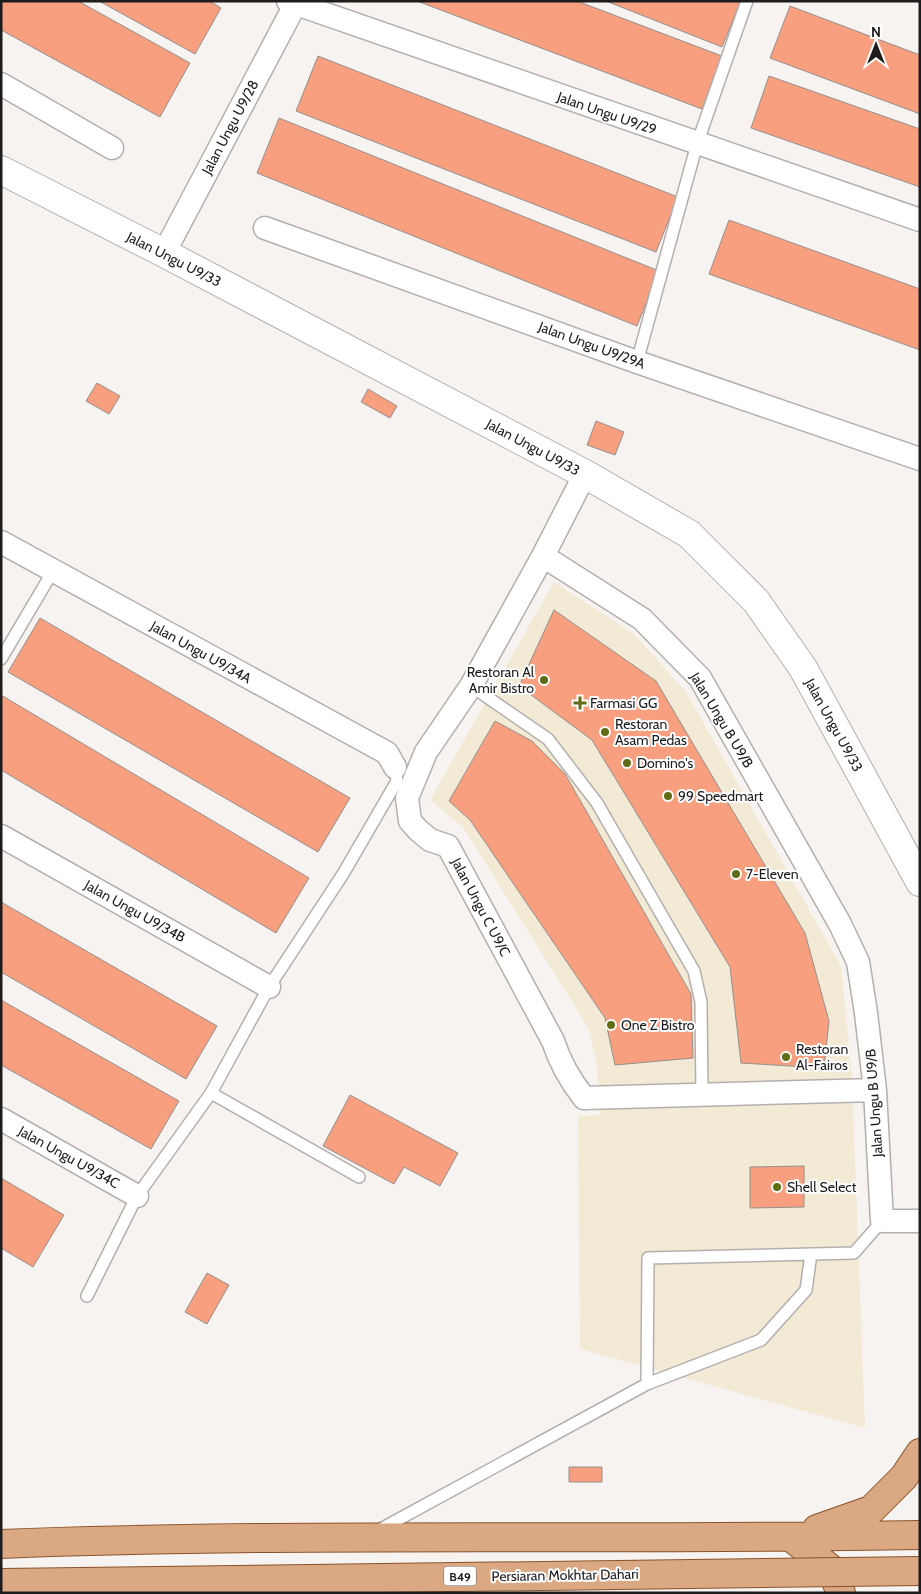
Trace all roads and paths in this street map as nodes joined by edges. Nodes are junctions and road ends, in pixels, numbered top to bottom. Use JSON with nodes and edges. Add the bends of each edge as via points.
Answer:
{"nodes":[{"id":1,"x":748,"y":1,"type":"edge"},
{"id":2,"x":293,"y":2,"type":"edge"},
{"id":3,"x":1,"y":84,"type":"edge"},
{"id":4,"x":697,"y":144,"type":"junction"},
{"id":5,"x":112,"y":148,"type":"dead end"},
{"id":6,"x":1,"y":170,"type":"edge"},
{"id":7,"x":920,"y":220,"type":"edge"},
{"id":8,"x":265,"y":228,"type":"dead end"},
{"id":9,"x":164,"y":253,"type":"junction"},
{"id":10,"x":637,"y":362,"type":"junction"},
{"id":11,"x":920,"y":459,"type":"edge"},
{"id":12,"x":585,"y":474,"type":"junction"},
{"id":13,"x":1,"y":542,"type":"edge"},
{"id":14,"x":543,"y":556,"type":"junction"},
{"id":15,"x":53,"y":571,"type":"junction"},
{"id":16,"x":1,"y":659,"type":"edge"},
{"id":17,"x":471,"y":686,"type":"junction"},
{"id":18,"x":395,"y":767,"type":"joint"},
{"id":19,"x":1,"y":836,"type":"edge"},
{"id":20,"x":920,"y":882,"type":"edge"},
{"id":21,"x":269,"y":987,"type":"junction"},
{"id":22,"x":875,"y":1090,"type":"junction"},
{"id":23,"x":211,"y":1093,"type":"junction"},
{"id":24,"x":702,"y":1097,"type":"junction"},
{"id":25,"x":1,"y":1119,"type":"edge"},
{"id":26,"x":359,"y":1177,"type":"dead end"},
{"id":27,"x":137,"y":1196,"type":"junction"},
{"id":28,"x":882,"y":1221,"type":"junction"},
{"id":29,"x":920,"y":1221,"type":"edge"},
{"id":30,"x":811,"y":1254,"type":"junction"},
{"id":31,"x":87,"y":1296,"type":"dead end"},
{"id":32,"x":647,"y":1384,"type":"junction"},
{"id":33,"x":920,"y":1453,"type":"edge"},
{"id":34,"x":920,"y":1535,"type":"edge"},
{"id":35,"x":367,"y":1536,"type":"junction"},
{"id":36,"x":792,"y":1538,"type":"junction"},
{"id":37,"x":1,"y":1544,"type":"edge"},
{"id":38,"x":920,"y":1571,"type":"edge"},
{"id":39,"x":1,"y":1583,"type":"edge"},
{"id":40,"x":841,"y":1593,"type":"edge"}],
"edges":[{"from":1,"to":4,"type":"lane"},
{"from":2,"to":4,"type":"street","name":"Jalan Ungu U9/29"},
{"from":2,"to":9,"type":"street","name":"Jalan Ungu U9/28"},
{"from":3,"to":5,"type":"street"},
{"from":4,"to":7,"type":"street","name":"Jalan Ungu U9/29"},
{"from":4,"to":10,"type":"lane"},
{"from":6,"to":9,"type":"street","name":"Jalan Ungu U9/33"},
{"from":8,"to":10,"type":"street","name":"Jalan Ungu U9/29A"},
{"from":9,"to":12,"type":"street","name":"Jalan Ungu U9/33"},
{"from":10,"to":11,"type":"street","name":"Jalan Ungu U9/29A"},
{"from":12,"to":14,"type":"street","name":"Jalan Ungu C U9/C"},
{"from":12,"to":20,"type":"street","name":"Jalan Ungu U9/33","via":[[689,534],[756,600],[803,668]]},
{"from":13,"to":15,"type":"street","name":"Jalan Ungu U9/34A"},
{"from":14,"to":17,"type":"street","name":"Jalan Ungu C U9/C"},
{"from":14,"to":22,"type":"street","name":"Jalan Ungu B U9/B","via":[[642,620],[700,678],[840,924],[858,962]]},
{"from":15,"to":16,"type":"lane"},
{"from":15,"to":18,"type":"street","name":"Jalan Ungu U9/34A","via":[[387,753]]},
{"from":17,"to":24,"type":"lane","via":[[548,739],[597,804],[694,971],[701,1002]]},
{"from":17,"to":24,"type":"street","name":"Jalan Ungu C U9/C","via":[[426,752],[407,798],[410,821],[430,840],[448,846],[553,1041],[563,1068],[584,1098]]},
{"from":18,"to":21,"type":"lane","via":[[397,782],[343,874]]},
{"from":19,"to":21,"type":"street","name":"Jalan Ungu U9/34B"},
{"from":21,"to":23,"type":"lane"},
{"from":22,"to":24,"type":"street","name":"Jalan Ungu C U9/C"},
{"from":22,"to":28,"type":"street","name":"Jalan Ungu B U9/B"},
{"from":23,"to":26,"type":"lane"},
{"from":23,"to":27,"type":"lane"},
{"from":25,"to":27,"type":"street","name":"Jalan Ungu U9/34C"},
{"from":27,"to":31,"type":"lane"},
{"from":28,"to":29,"type":"street"},
{"from":28,"to":30,"type":"lane","via":[[854,1253]]},
{"from":30,"to":32,"type":"lane","via":[[806,1290],[761,1340]]},
{"from":30,"to":32,"type":"lane","via":[[648,1258]]},
{"from":32,"to":35,"type":"lane"},
{"from":33,"to":36,"type":"main road","via":[[904,1476],[870,1510]]},
{"from":34,"to":36,"type":"main road"},
{"from":35,"to":36,"type":"main road"},
{"from":35,"to":37,"type":"main road"},
{"from":36,"to":40,"type":"main road","via":[[831,1568]]},
{"from":38,"to":39,"type":"main road","name":"Persiaran Mokhtar Dahari","number":"B49","bridge":true}]}
